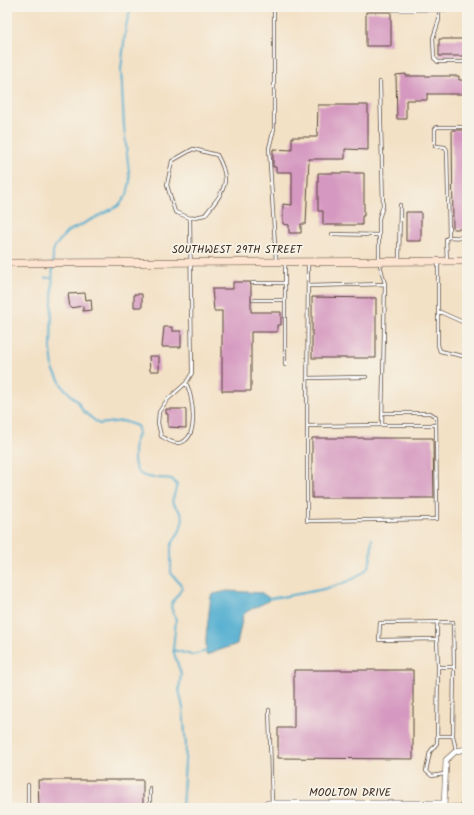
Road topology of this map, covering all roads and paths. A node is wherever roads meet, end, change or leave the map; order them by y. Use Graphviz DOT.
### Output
graph roads {
  1 [pos="274,7"];
  2 [pos="454,8"];
  3 [pos="394,9"];
  4 [pos="439,9"];
  5 [pos="467,9"];
  6 [pos="467,62"];
  7 [pos="380,82"];
  8 [pos="467,127"];
  9 [pos="400,204"];
  10 [pos="190,218"];
  11 [pos="332,234"];
  12 [pos="379,234"];
  13 [pos="449,237"];
  14 [pos="467,238"];
  15 [pos="191,261"];
  16 [pos="276,261"];
  17 [pos="285,261"];
  18 [pos="308,261"];
  19 [pos="379,261"];
  20 [pos="399,261"];
  21 [pos="438,261"];
  22 [pos="447,261"];
  23 [pos="467,261"];
  24 [pos="7,263"];
  25 [pos="252,283"];
  26 [pos="285,283"];
  27 [pos="385,284"];
  28 [pos="308,286"];
  29 [pos="252,300"];
  30 [pos="285,300"];
  31 [pos="438,312"];
  32 [pos="467,324"];
  33 [pos="467,357"];
  34 [pos="285,365"];
  35 [pos="366,377"];
  36 [pos="307,378"];
  37 [pos="186,383"];
  38 [pos="382,413"];
  39 [pos="382,425"];
  40 [pos="307,426"];
  41 [pos="436,426"];
  42 [pos="437,622"];
  43 [pos="437,639"];
  44 [pos="438,667"];
  45 [pos="454,667"];
  46 [pos="269,710"];
  47 [pos="437,736"];
  48 [pos="453,736"];
  49 [pos="467,749"];
  50 [pos="456,751"];
  51 [pos="465,764"];
  52 [pos="444,774"];
  53 [pos="28,785"];
  54 [pos="150,788"];
  55 [pos="272,803"];
  56 [pos="444,806"];
  57 [pos="465,807"];
  58 [pos="28,808"];
  59 [pos="150,808"];
  60 [pos="258,808"];
  1 -- 16 [label="lane"];
  2 -- 4 [label="street"];
  2 -- 5 [label="street"];
  3 -- 4 [label="street"];
  4 -- 6 [label="lane"];
  7 -- 12 [label="lane"];
  8 -- 13 [label="lane"];
  9 -- 20 [label="lane"];
  10 -- 10 [label="lane"];
  10 -- 15 [label="lane"];
  11 -- 12 [label="lane"];
  12 -- 19 [label="lane"];
  13 -- 14 [label="lane"];
  13 -- 22 [label="lane"];
  15 -- 16 [label="street, SOUTHWEST 29TH STREET"];
  15 -- 24 [label="street, SOUTHWEST 29TH STREET"];
  15 -- 37 [label="lane"];
  16 -- 17 [label="street, SOUTHWEST 29TH STREET"];
  17 -- 18 [label="street, SOUTHWEST 29TH STREET"];
  17 -- 26 [label="lane"];
  18 -- 19 [label="street, SOUTHWEST 29TH STREET"];
  18 -- 28 [label="lane"];
  19 -- 20 [label="street, SOUTHWEST 29TH STREET"];
  19 -- 27 [label="lane"];
  20 -- 21 [label="street, SOUTHWEST 29TH STREET"];
  21 -- 22 [label="street, SOUTHWEST 29TH STREET"];
  21 -- 31 [label="lane"];
  22 -- 23 [label="street, SOUTHWEST 29TH STREET"];
  25 -- 26 [label="lane"];
  26 -- 30 [label="lane"];
  27 -- 28 [label="lane"];
  27 -- 38 [label="lane"];
  28 -- 36 [label="lane"];
  29 -- 30 [label="lane"];
  30 -- 34 [label="lane"];
  31 -- 32 [label="lane"];
  31 -- 33 [label="lane"];
  35 -- 36 [label="lane"];
  36 -- 40 [label="lane"];
  37 -- 37 [label="lane"];
  38 -- 39 [label="lane"];
  38 -- 41 [label="lane"];
  39 -- 40 [label="lane"];
  39 -- 41 [label="lane"];
  40 -- 41 [label="lane"];
  42 -- 43 [label="lane"];
  42 -- 43 [label="lane"];
  42 -- 45 [label="lane"];
  43 -- 44 [label="lane"];
  44 -- 45 [label="lane"];
  44 -- 47 [label="lane"];
  45 -- 48 [label="lane"];
  46 -- 55 [label="lane"];
  47 -- 48 [label="lane"];
  47 -- 52 [label="lane"];
  48 -- 50 [label="lane"];
  49 -- 50 [label="street"];
  50 -- 52 [label="street"];
  51 -- 57 [label="lane"];
  52 -- 56 [label="street"];
  53 -- 58 [label="lane"];
  54 -- 59 [label="lane"];
  55 -- 56 [label="street, MOOLTON DRIVE"];
  55 -- 60 [label="street, MOOLTON DRIVE"];
  56 -- 57 [label="lane"];
}
